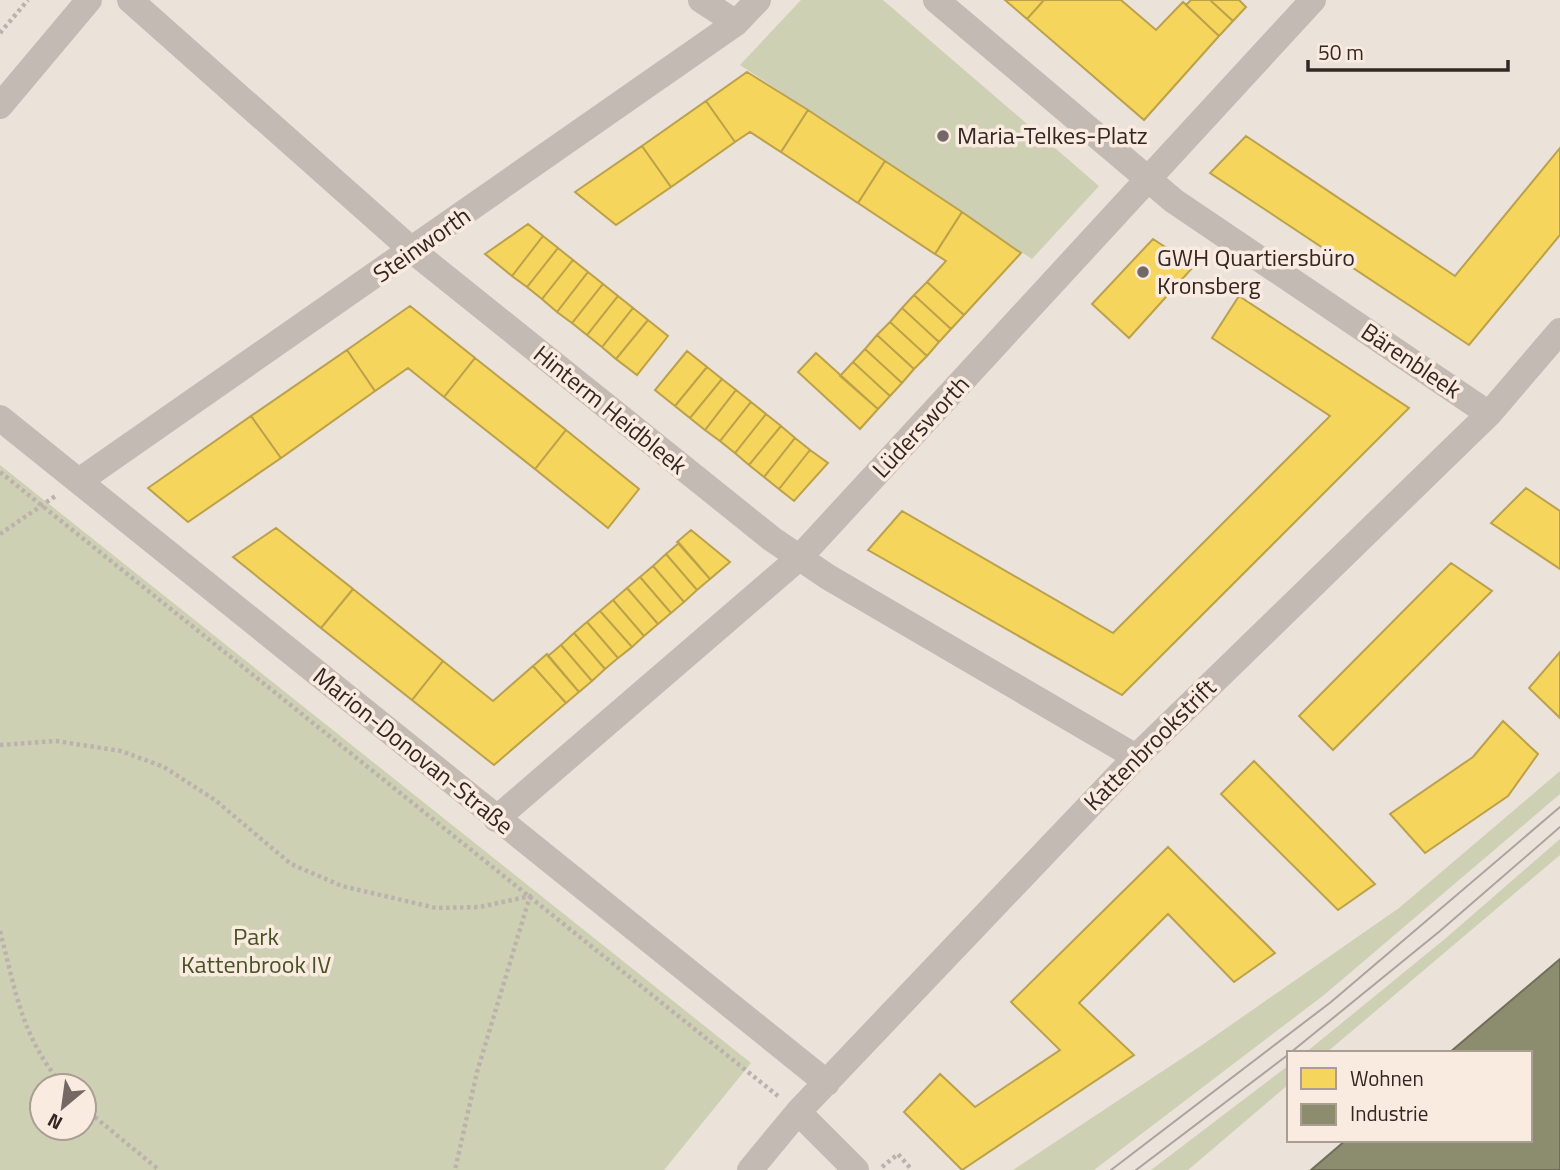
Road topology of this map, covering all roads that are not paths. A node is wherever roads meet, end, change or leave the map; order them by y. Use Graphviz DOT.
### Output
graph roads {
  1 [pos="89,0"];
  2 [pos="130,0"];
  3 [pos="701,0"];
  4 [pos="758,0"];
  5 [pos="936,0"];
  6 [pos="1313,0"];
  7 [pos="736,23"];
  8 [pos="0,106"];
  9 [pos="1148,181"];
  10 [pos="413,251"];
  11 [pos="1560,331"];
  12 [pos="1489,414"];
  13 [pos="0,418"];
  14 [pos="79,481"];
  15 [pos="799,558"];
  16 [pos="1136,757"];
  17 [pos="496,819"];
  18 [pos="827,1083"];
  19 [pos="798,1112"];
  20 [pos="750,1170"];
  21 [pos="856,1170"];
  1 -- 8 [label="street"];
  2 -- 10 [label="street, Hinterm Heidbleek"];
  3 -- 7 [label="street"];
  4 -- 7 [label="street, Steinworth"];
  5 -- 9 [label="street, Bärenbleek"];
  6 -- 9 [label="street, Lüdersworth"];
  7 -- 10 [label="street, Steinworth"];
  9 -- 12 [label="street, Bärenbleek"];
  9 -- 15 [label="street, Lüdersworth"];
  10 -- 14 [label="street, Steinworth"];
  10 -- 15 [label="street, Hinterm Heidbleek"];
  11 -- 12 [label="street, Kattenbrookstrift"];
  12 -- 16 [label="street, Kattenbrookstrift"];
  13 -- 14 [label="street, Marion-Donovan-Straße"];
  14 -- 17 [label="street, Marion-Donovan-Straße"];
  15 -- 16 [label="street, Hinterm Heidbleek"];
  15 -- 17 [label="street, Lüdersworth"];
  16 -- 18 [label="street, Kattenbrookstrift"];
  17 -- 18 [label="street, Marion-Donovan-Straße"];
  18 -- 19 [label="street, Kattenbrookstrift"];
  19 -- 20 [label="street, Kattenbrookstrift"];
  19 -- 21 [label="street"];
}
